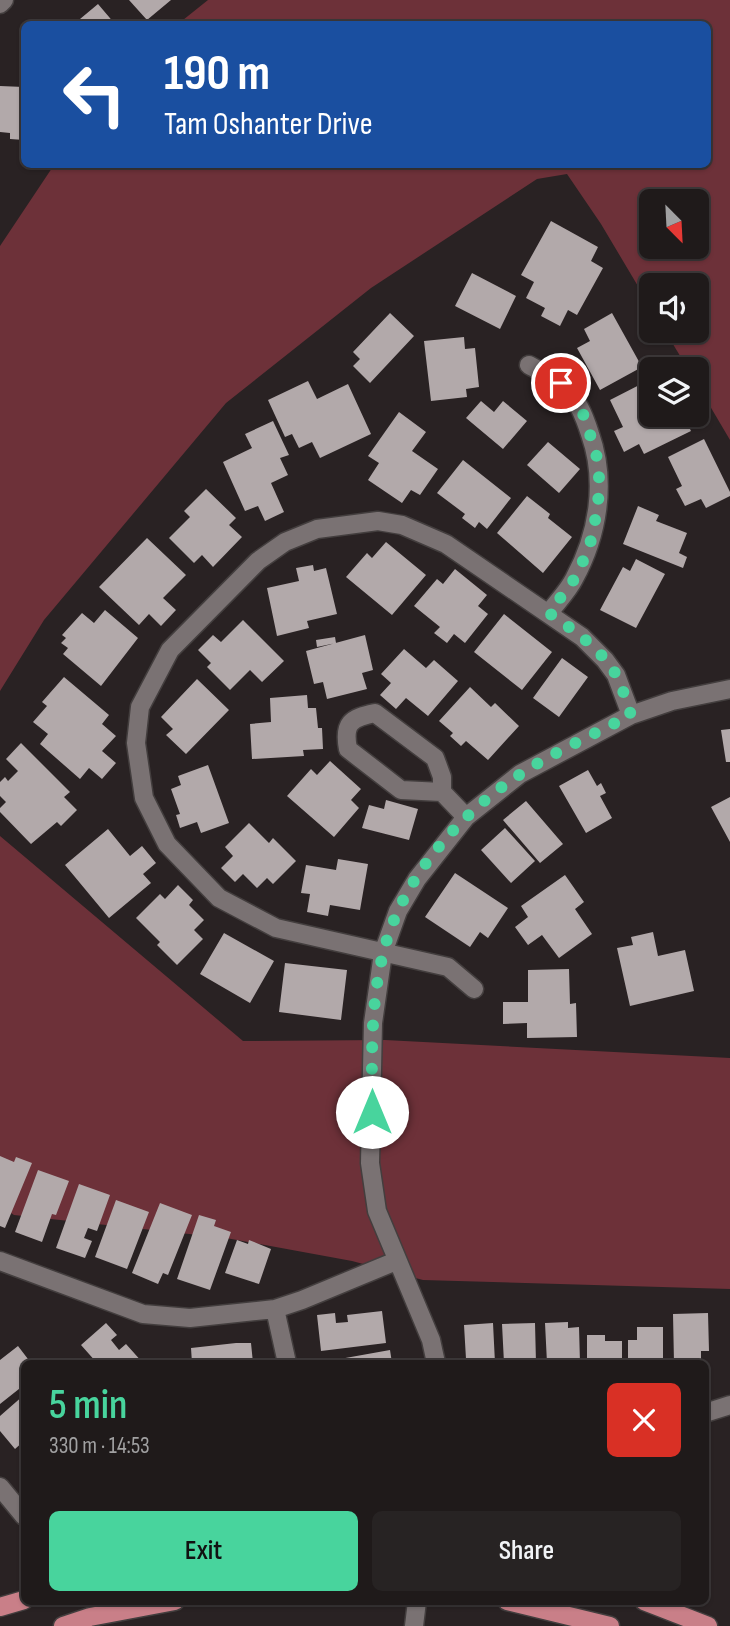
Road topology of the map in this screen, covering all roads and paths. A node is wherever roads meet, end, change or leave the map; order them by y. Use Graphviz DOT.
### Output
graph roads {
  1 [pos="4,0"];
  2 [pos="0,4"];
  3 [pos="529,365"];
  4 [pos="549,613"];
  5 [pos="730,689"];
  6 [pos="631,715"];
  7 [pos="442,792"];
  8 [pos="466,817"];
  9 [pos="383,953"];
  10 [pos="474,989"];
  11 [pos="0,1261"];
  12 [pos="396,1261"];
  13 [pos="275,1309"];
  14 [pos="286,1360"];
  15 [pos="435,1360"];
  16 [pos="730,1405"];
  17 [pos="709,1412"];
  18 [pos="0,1487"];
  19 [pos="21,1512"];
  20 [pos="21,1601"];
  21 [pos="154,1605"];
  22 [pos="417,1605"];
  23 [pos="523,1605"];
  24 [pos="654,1605"];
  25 [pos="0,1607"];
  26 [pos="63,1626"];
  27 [pos="414,1626"];
  28 [pos="610,1626"];
  29 [pos="708,1626"];
  1 -- 2 [label="street"];
  3 -- 4 [label="street"];
  4 -- 6 [label="street"];
  4 -- 9 [label="street"];
  5 -- 6 [label="street"];
  6 -- 8 [label="street"];
  7 -- 7 [label="street"];
  7 -- 8 [label="street"];
  8 -- 9 [label="street"];
  9 -- 10 [label="street"];
  9 -- 12 [label="street"];
  11 -- 13 [label="street"];
  12 -- 13 [label="street"];
  12 -- 15 [label="street"];
  13 -- 14 [label="street"];
  16 -- 17 [label="street"];
  18 -- 19 [label="street"];
  20 -- 25 [label="main road"];
  21 -- 26 [label="main road"];
  22 -- 27 [label="street"];
  23 -- 28 [label="main road"];
  24 -- 29 [label="main road"];
}
